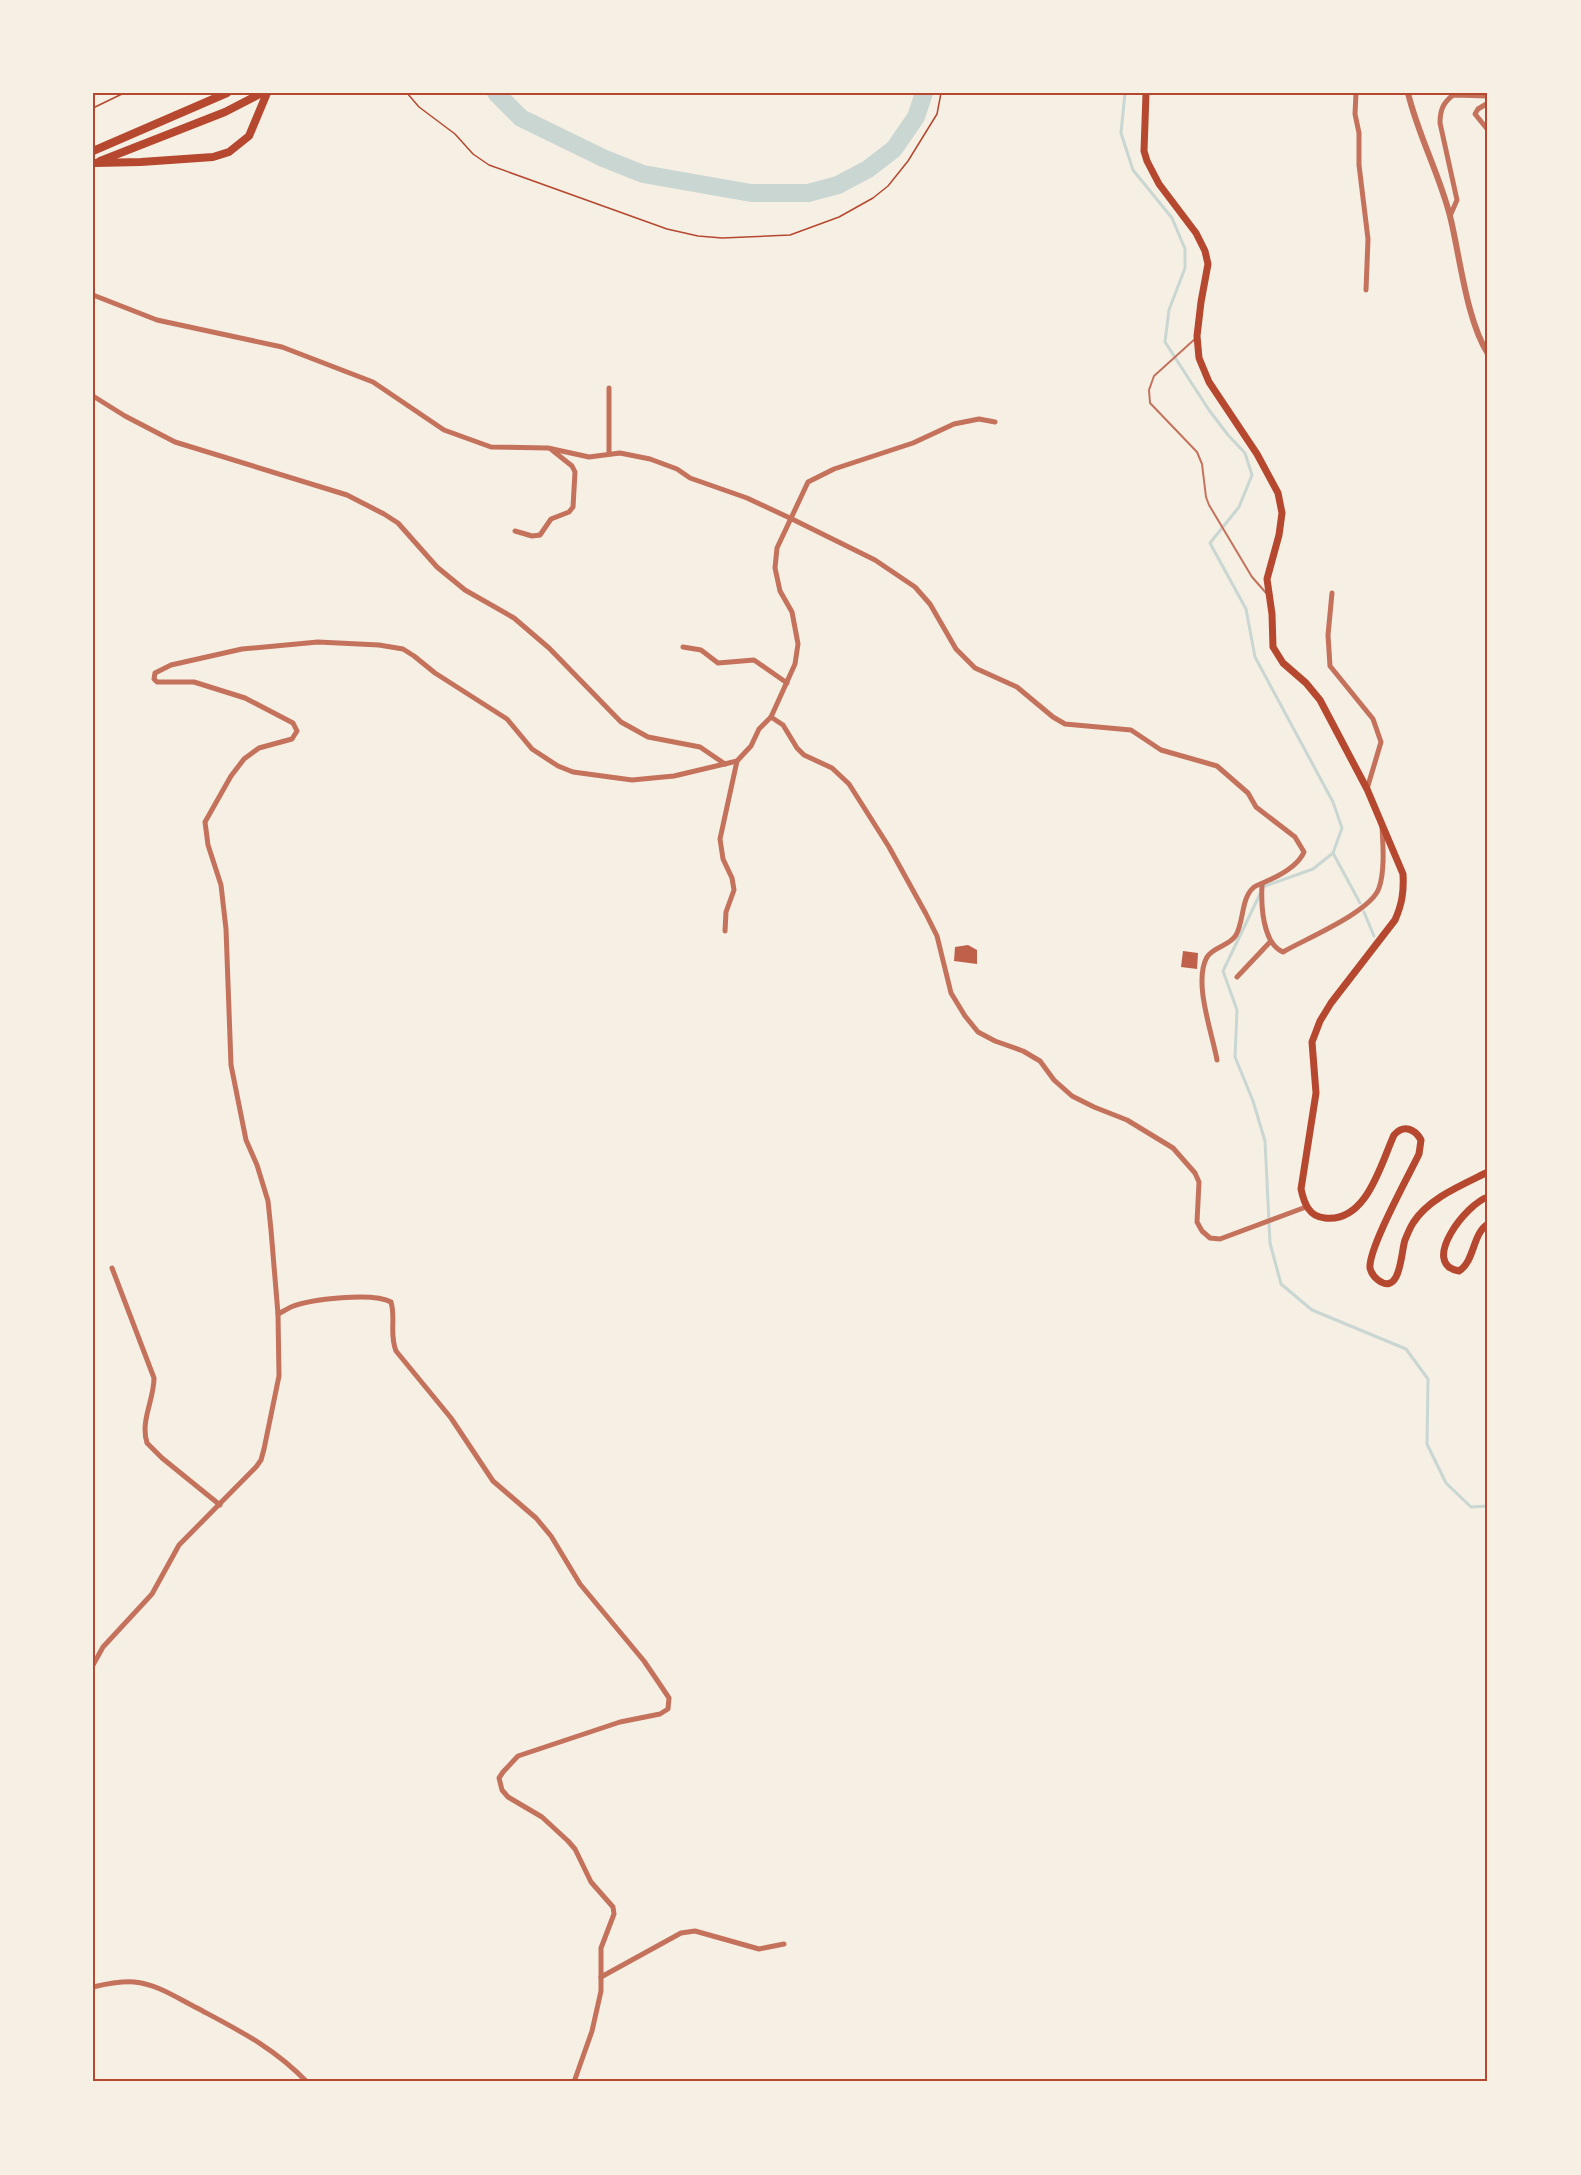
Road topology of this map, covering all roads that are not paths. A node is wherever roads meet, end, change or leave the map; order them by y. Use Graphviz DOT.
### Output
graph roads {
  1 [pos="227,93"];
  2 [pos="262,93"];
  3 [pos="267,93"];
  4 [pos="1146,93"];
  5 [pos="1356,93"];
  6 [pos="1408,93"];
  7 [pos="1488,96"];
  8 [pos="1488,103"];
  9 [pos="1488,130"];
  10 [pos="93,151"];
  11 [pos="94,163"];
  12 [pos="1450,216"];
  13 [pos="1366,290"];
  14 [pos="93,295"];
  15 [pos="1197,336"];
  16 [pos="1488,354"];
  17 [pos="609,388"];
  18 [pos="93,396"];
  19 [pos="995,422"];
  20 [pos="548,448"];
  21 [pos="609,454"];
  22 [pos="792,519"];
  23 [pos="515,531"];
  24 [pos="1332,593"];
  25 [pos="1268,596"];
  26 [pos="683,647"];
  27 [pos="787,683"];
  28 [pos="771,717"];
  29 [pos="737,761"];
  30 [pos="725,764"];
  31 [pos="1367,789"];
  32 [pos="1382,822"];
  33 [pos="1262,884"];
  34 [pos="725,931"];
  35 [pos="1270,942"];
  36 [pos="1237,977"];
  37 [pos="1217,1060"];
  38 [pos="1488,1172"];
  39 [pos="1488,1197"];
  40 [pos="1306,1207"];
  41 [pos="1488,1224"];
  42 [pos="111,1268"];
  43 [pos="279,1314"];
  44 [pos="220,1505"];
  45 [pos="93,1665"];
  46 [pos="784,1944"];
  47 [pos="601,1977"];
  48 [pos="93,1988"];
  49 [pos="307,2082"];
  50 [pos="574,2082"];
  1 -- 10 [label="main road"];
  2 -- 11 [label="main road"];
  3 -- 11 [label="main road"];
  4 -- 15 [label="main road"];
  5 -- 13 [label="street"];
  6 -- 12 [label="street"];
  7 -- 12 [label="street"];
  8 -- 9 [label="street"];
  12 -- 16 [label="street"];
  14 -- 20 [label="street"];
  15 -- 25 [label="main road"];
  15 -- 25 [label="lane"];
  17 -- 21 [label="street"];
  18 -- 30 [label="street"];
  19 -- 22 [label="street"];
  20 -- 21 [label="street"];
  20 -- 23 [label="street"];
  21 -- 22 [label="street"];
  22 -- 27 [label="street"];
  22 -- 33 [label="street"];
  24 -- 31 [label="street"];
  25 -- 31 [label="main road"];
  26 -- 27 [label="street"];
  27 -- 28 [label="street"];
  28 -- 29 [label="street"];
  28 -- 40 [label="street"];
  29 -- 30 [label="street"];
  29 -- 34 [label="street"];
  30 -- 43 [label="street"];
  31 -- 32 [label="main road"];
  32 -- 35 [label="street"];
  32 -- 40 [label="main road"];
  33 -- 35 [label="street"];
  33 -- 37 [label="street"];
  35 -- 36 [label="street"];
  38 -- 40 [label="main road"];
  39 -- 41 [label="main road"];
  42 -- 44 [label="street"];
  43 -- 44 [label="street"];
  43 -- 47 [label="street"];
  44 -- 45 [label="street"];
  46 -- 47 [label="street"];
  47 -- 50 [label="street"];
  48 -- 49 [label="street"];
}
